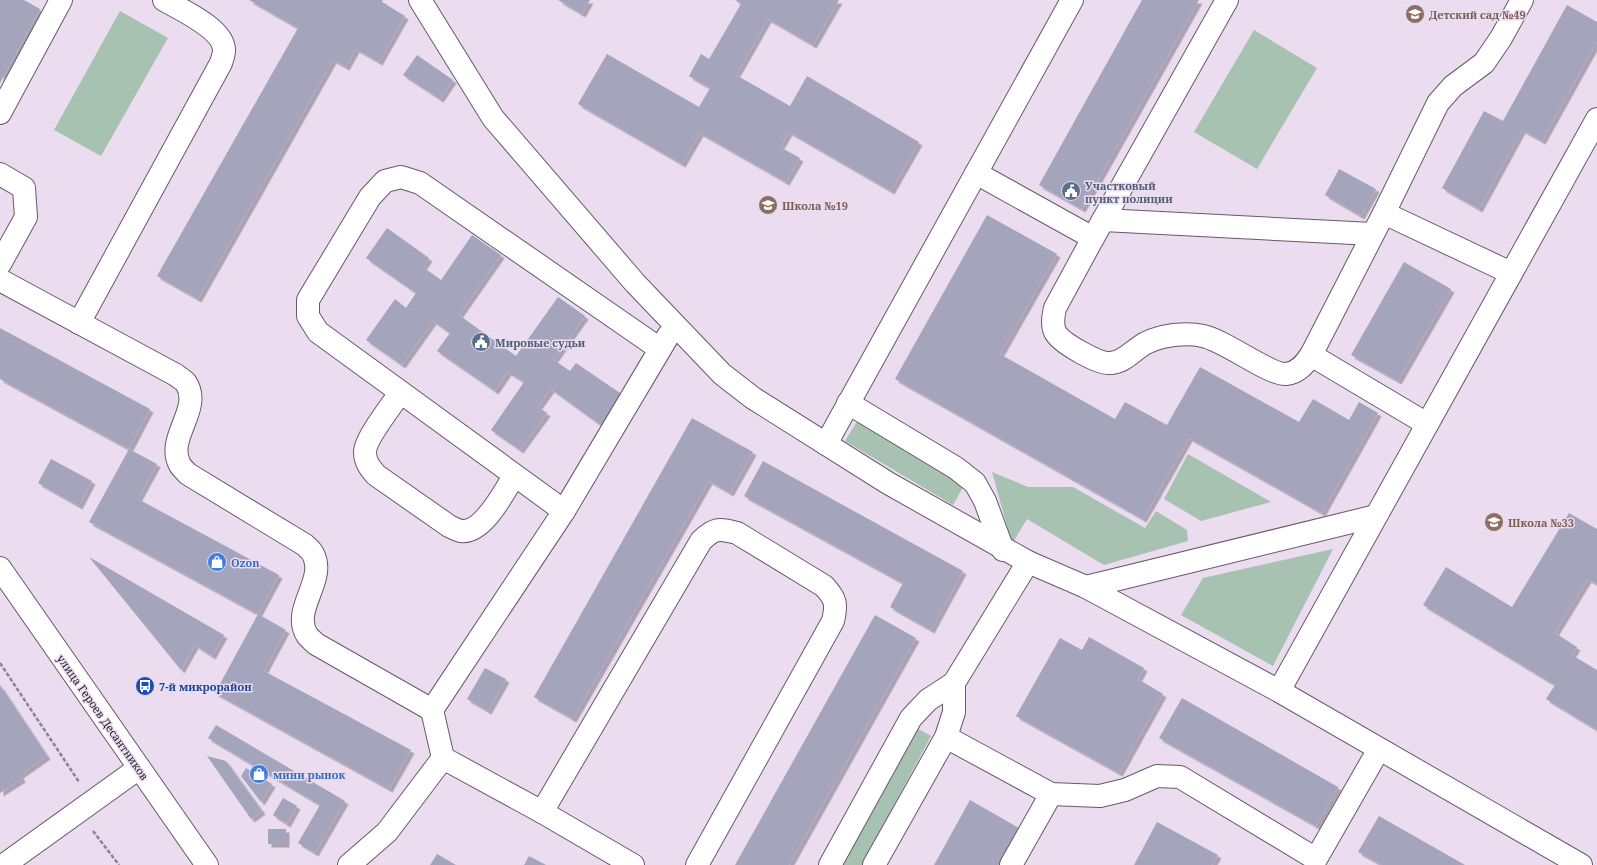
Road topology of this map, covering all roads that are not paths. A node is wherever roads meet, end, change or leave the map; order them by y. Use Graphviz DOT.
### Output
graph roads {
  1 [pos="61,0"];
  2 [pos="164,0"];
  3 [pos="420,0"];
  4 [pos="1072,0"];
  5 [pos="1227,0"];
  6 [pos="1522,0"];
  7 [pos="0,113"];
  8 [pos="1597,119"];
  9 [pos="976,172"];
  10 [pos="0,174"];
  11 [pos="1384,213"];
  12 [pos="1098,229"];
  13 [pos="1372,234"];
  14 [pos="0,264"];
  15 [pos="1511,274"];
  16 [pos="0,280"];
  17 [pos="80,323"];
  18 [pos="675,325"];
  19 [pos="660,349"];
  20 [pos="1311,355"];
  21 [pos="400,393"];
  22 [pos="848,403"];
  23 [pos="1428,424"];
  24 [pos="826,444"];
  25 [pos="514,476"];
  26 [pos="564,511"];
  27 [pos="1376,516"];
  28 [pos="1004,550"];
  29 [pos="1028,562"];
  30 [pos="0,568"];
  31 [pos="1086,587"];
  32 [pos="954,683"];
  33 [pos="1279,691"];
  34 [pos="432,710"];
  35 [pos="946,737"];
  36 [pos="1379,749"];
  37 [pos="443,758"];
  38 [pos="139,768"];
  39 [pos="1051,794"];
  40 [pos="542,812"];
  41 [pos="1321,862"];
  42 [pos="4,865"];
  43 [pos="207,865"];
  44 [pos="349,865"];
  45 [pos="633,865"];
  46 [pos="697,865"];
  47 [pos="830,865"];
  48 [pos="874,865"];
  49 [pos="1011,865"];
  50 [pos="1581,865"];
  1 -- 7 [label="street"];
  2 -- 17 [label="street"];
  3 -- 18 [label="street"];
  4 -- 9 [label="street"];
  5 -- 12 [label="street"];
  6 -- 11 [label="street"];
  8 -- 15 [label="street"];
  9 -- 12 [label="street"];
  9 -- 22 [label="street"];
  10 -- 14 [label="street"];
  11 -- 13 [label="street"];
  11 -- 15 [label="street"];
  12 -- 13 [label="street"];
  12 -- 20 [label="street"];
  13 -- 20 [label="street"];
  15 -- 23 [label="street"];
  16 -- 17 [label="street"];
  17 -- 34 [label="street"];
  18 -- 19 [label="street"];
  18 -- 24 [label="street"];
  19 -- 21 [label="street"];
  19 -- 26 [label="street"];
  20 -- 23 [label="street"];
  21 -- 25 [label="street"];
  21 -- 25 [label="street"];
  22 -- 24 [label="street"];
  22 -- 28 [label="street"];
  23 -- 27 [label="street"];
  24 -- 28 [label="street"];
  25 -- 26 [label="street"];
  26 -- 34 [label="street"];
  27 -- 31 [label="street"];
  27 -- 33 [label="street"];
  28 -- 29 [label="street"];
  29 -- 31 [label="street"];
  29 -- 32 [label="street"];
  30 -- 38 [label="street, улица Героев Десантников"];
  31 -- 33 [label="street"];
  32 -- 35 [label="street"];
  32 -- 47 [label="street"];
  33 -- 36 [label="street"];
  34 -- 37 [label="street"];
  35 -- 39 [label="street"];
  35 -- 48 [label="street"];
  36 -- 41 [label="street"];
  36 -- 50 [label="street"];
  37 -- 40 [label="street"];
  37 -- 44 [label="street"];
  38 -- 42 [label="street"];
  38 -- 43 [label="street, улица Героев Десантников"];
  39 -- 41 [label="street"];
  39 -- 49 [label="street"];
  40 -- 45 [label="street"];
  40 -- 46 [label="street"];
}
